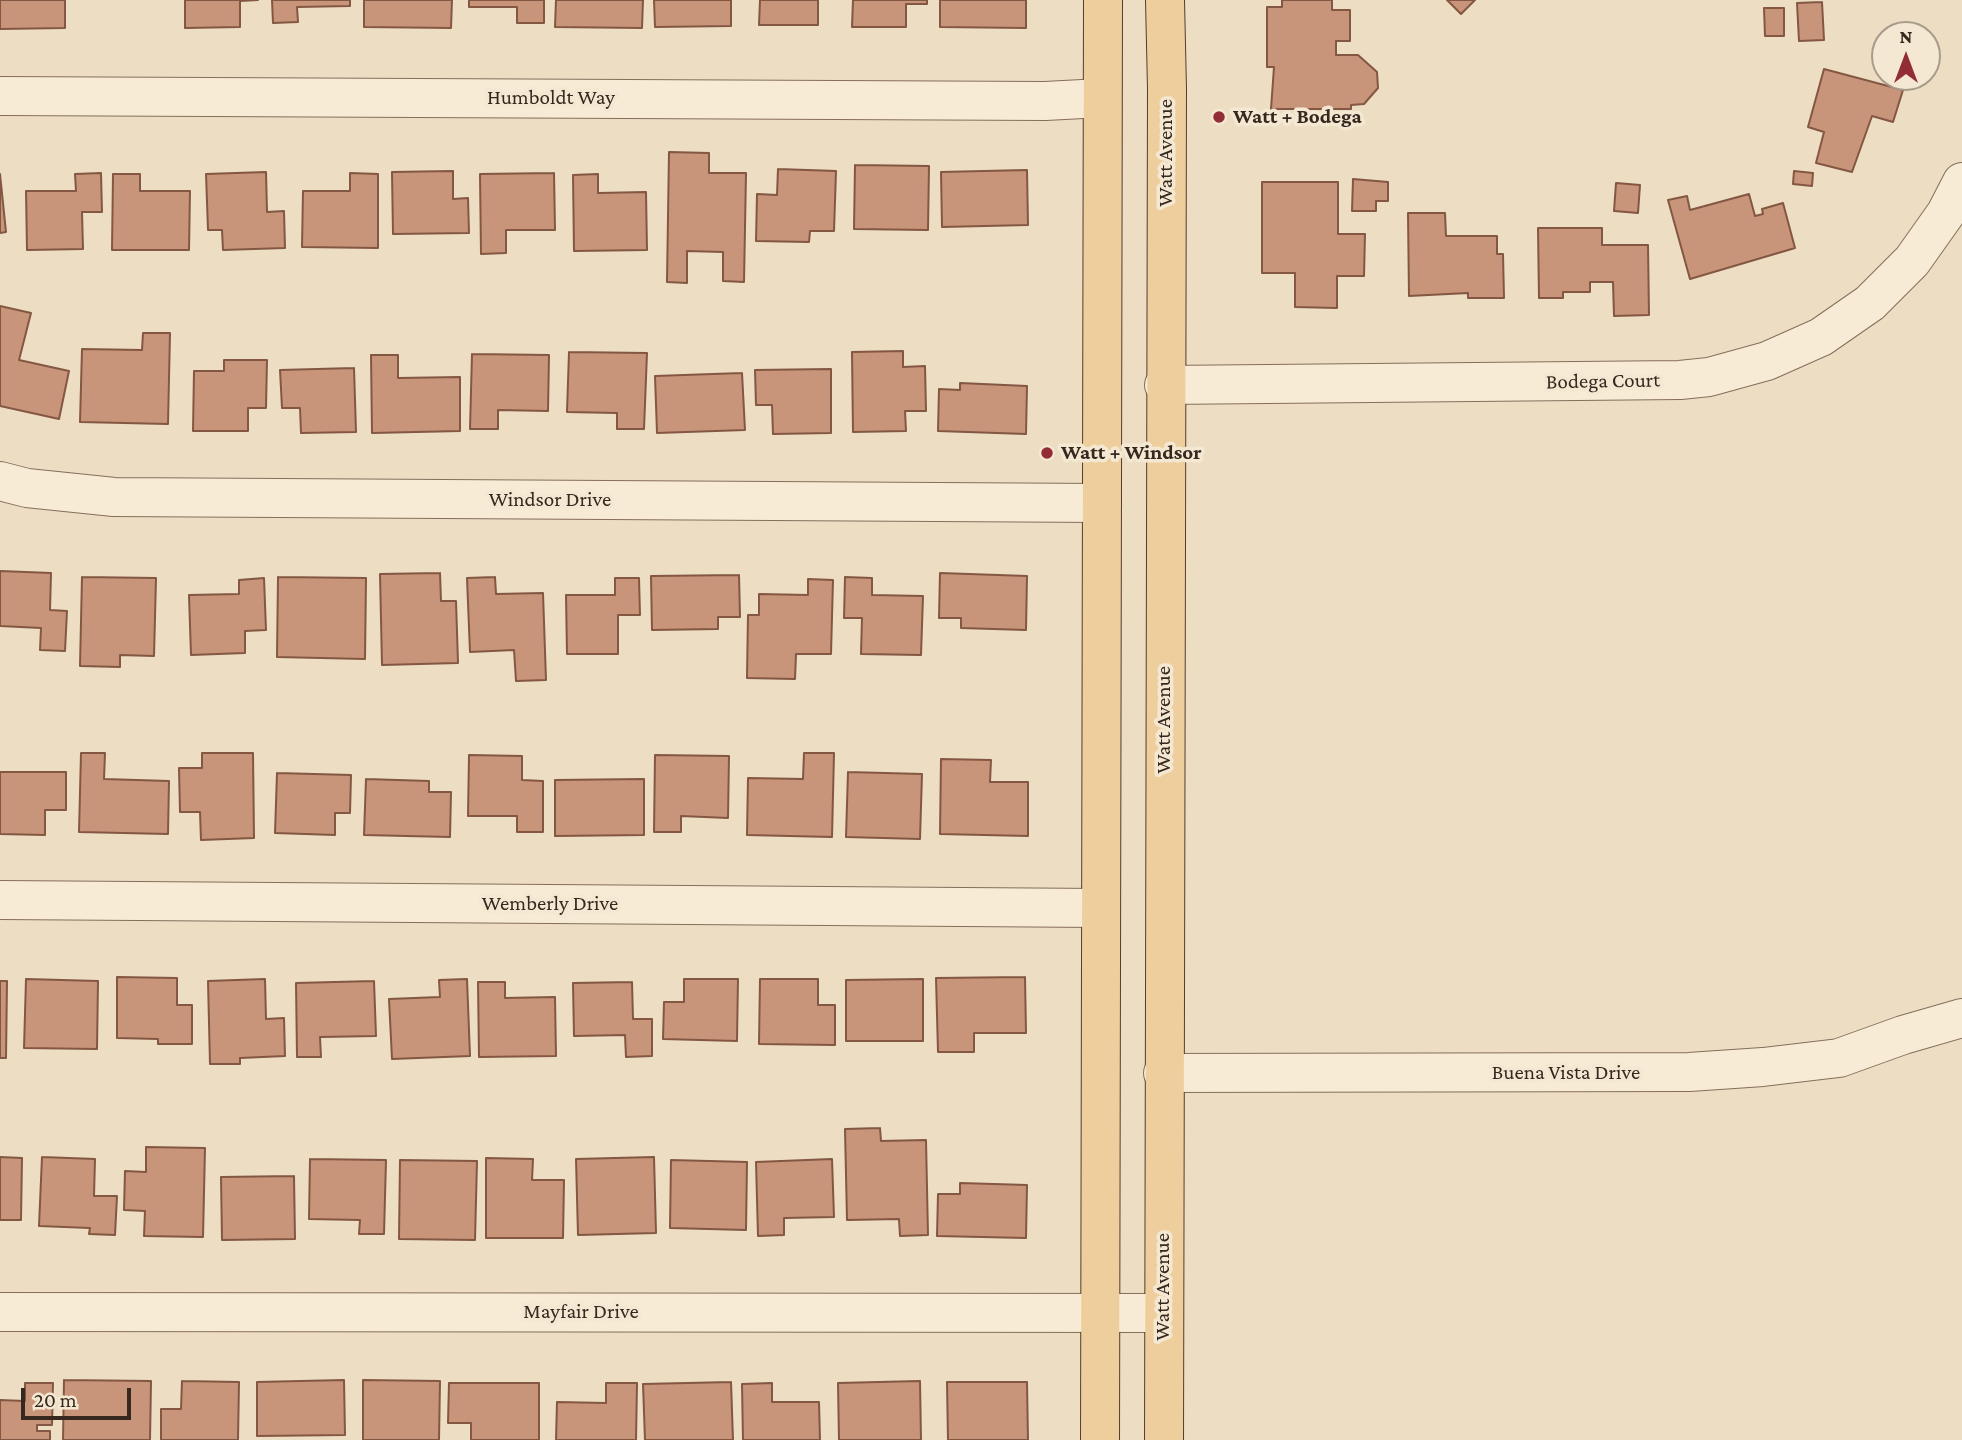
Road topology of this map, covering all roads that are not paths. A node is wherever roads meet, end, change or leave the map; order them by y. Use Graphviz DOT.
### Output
graph roads {
  1 [pos="1104,0"];
  2 [pos="1165,0"];
  3 [pos="0,96"];
  4 [pos="1102,98"];
  5 [pos="1962,181"];
  6 [pos="1164,384"];
  7 [pos="0,481"];
  8 [pos="1102,503"];
  9 [pos="0,900"];
  10 [pos="1101,908"];
  11 [pos="1962,1018"];
  12 [pos="1163,1073"];
  13 [pos="0,1312"];
  14 [pos="1100,1312"];
  15 [pos="1163,1313"];
  16 [pos="1100,1440"];
  17 [pos="1164,1440"];
  1 -- 4 [label="main road"];
  2 -- 6 [label="main road, Watt Avenue"];
  3 -- 4 [label="street, Humboldt Way"];
  4 -- 8 [label="main road"];
  5 -- 6 [label="street, Bodega Court"];
  6 -- 12 [label="main road, Watt Avenue"];
  7 -- 8 [label="street, Windsor Drive"];
  8 -- 10 [label="main road"];
  9 -- 10 [label="street, Wemberly Drive"];
  10 -- 14 [label="main road"];
  11 -- 12 [label="street, Buena Vista Drive"];
  12 -- 15 [label="main road, Watt Avenue"];
  13 -- 14 [label="street, Mayfair Drive"];
  14 -- 15 [label="street, Mayfair Drive"];
  14 -- 16 [label="main road"];
  15 -- 17 [label="main road, Watt Avenue"];
}
